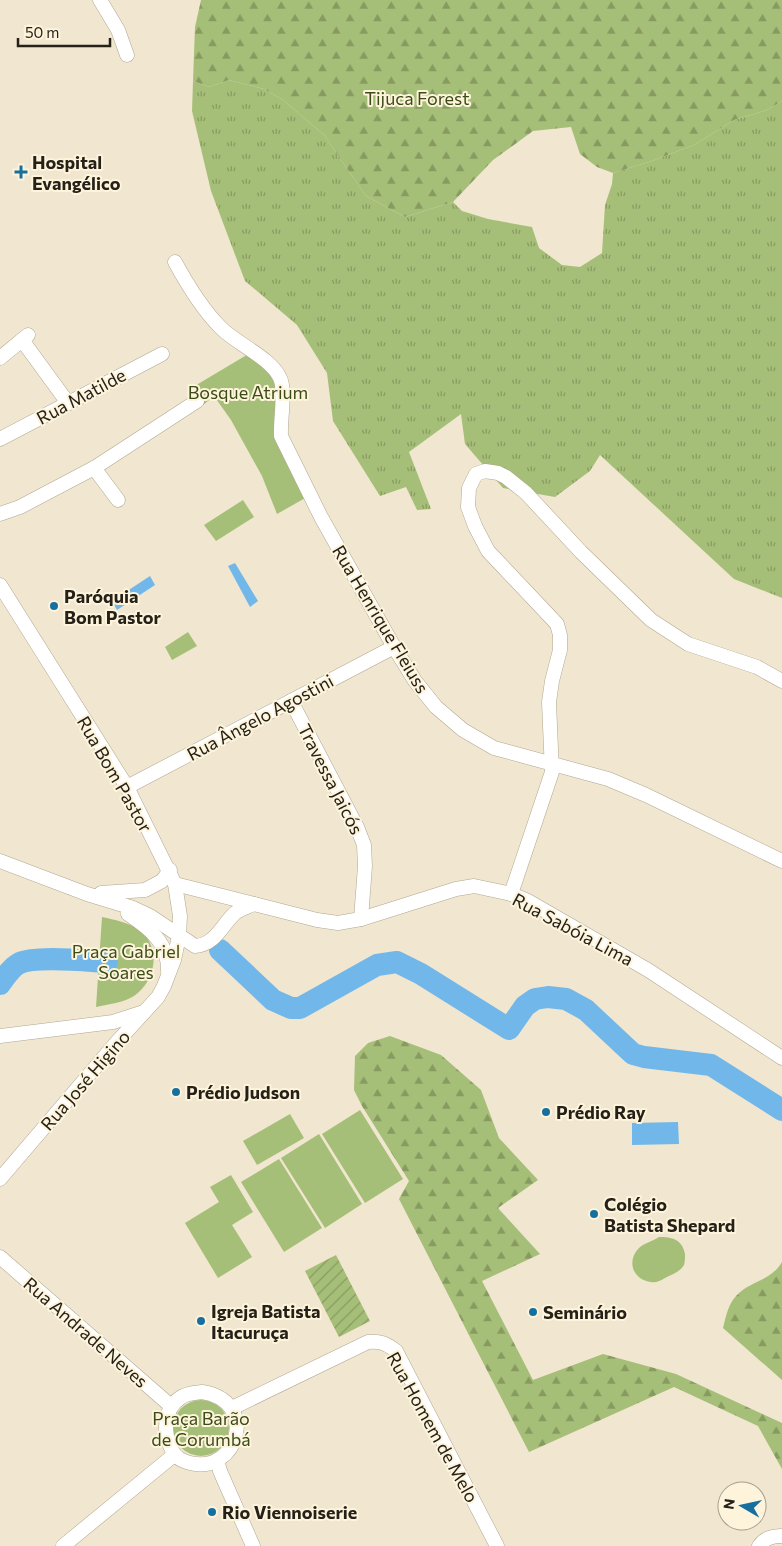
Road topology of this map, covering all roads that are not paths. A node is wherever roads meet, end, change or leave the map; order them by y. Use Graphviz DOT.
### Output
graph roads {
  1 [pos="100,0"];
  2 [pos="127,55"];
  3 [pos="175,262"];
  4 [pos="162,354"];
  5 [pos="0,358"];
  6 [pos="197,401"];
  7 [pos="68,403"];
  8 [pos="0,439"];
  9 [pos="94,468"];
  10 [pos="118,500"];
  11 [pos="0,514"];
  12 [pos="0,584"];
  13 [pos="394,647"];
  14 [pos="782,681"];
  15 [pos="291,701"];
  16 [pos="551,762"];
  17 [pos="127,787"];
  18 [pos="0,861"];
  19 [pos="782,861"];
  20 [pos="170,870"];
  21 [pos="175,884"];
  22 [pos="87,894"];
  23 [pos="511,894"];
  24 [pos="254,904"];
  25 [pos="361,919"];
  26 [pos="179,936"];
  27 [pos="167,978"];
  28 [pos="145,1012"];
  29 [pos="0,1036"];
  30 [pos="782,1058"];
  31 [pos="0,1179"];
  32 [pos="0,1257"];
  33 [pos="171,1406"];
  34 [pos="232,1408"];
  35 [pos="174,1455"];
  36 [pos="217,1460"];
  37 [pos="782,1536"];
  38 [pos="63,1546"];
  39 [pos="253,1546"];
  40 [pos="497,1546"];
  41 [pos="759,1546"];
  1 -- 2 [label="street"];
  3 -- 13 [label="street, Rua Henrique Fleiuss"];
  4 -- 7 [label="street, Rua Matilde"];
  5 -- 7 [label="street"];
  6 -- 9 [label="street"];
  7 -- 8 [label="street, Rua Matilde"];
  9 -- 10 [label="street"];
  9 -- 11 [label="street"];
  12 -- 17 [label="street, Rua Bom Pastor"];
  13 -- 15 [label="street, Rua Ângelo Agostini"];
  13 -- 16 [label="street, Rua Henrique Fleiuss"];
  14 -- 16 [label="street"];
  15 -- 17 [label="street, Rua Ângelo Agostini"];
  15 -- 25 [label="street, Travessa Jaicós"];
  16 -- 19 [label="street, Rua Henrique Fleiuss"];
  16 -- 23 [label="street"];
  17 -- 20 [label="street, Rua Bom Pastor"];
  18 -- 22 [label="street"];
  20 -- 21 [label="street, Rua Bom Pastor"];
  20 -- 22 [label="street"];
  21 -- 24 [label="street, Rua Sabóia Lima"];
  21 -- 26 [label="street, Rua Bom Pastor"];
  22 -- 26 [label="street"];
  22 -- 27 [label="street"];
  23 -- 25 [label="street, Rua Sabóia Lima"];
  23 -- 30 [label="street, Rua Sabóia Lima"];
  24 -- 25 [label="street, Rua Sabóia Lima"];
  24 -- 26 [label="street"];
  26 -- 27 [label="street, Rua Bom Pastor"];
  27 -- 28 [label="street, Rua José Higino"];
  28 -- 29 [label="street"];
  28 -- 31 [label="street, Rua José Higino"];
  32 -- 33 [label="street, Rua Andrade Neves"];
  33 -- 34 [label="street"];
  33 -- 35 [label="street"];
  34 -- 36 [label="street"];
  34 -- 40 [label="street, Rua Homem de Melo"];
  35 -- 36 [label="street"];
  35 -- 38 [label="street"];
  36 -- 39 [label="street"];
  37 -- 41 [label="street"];
}
